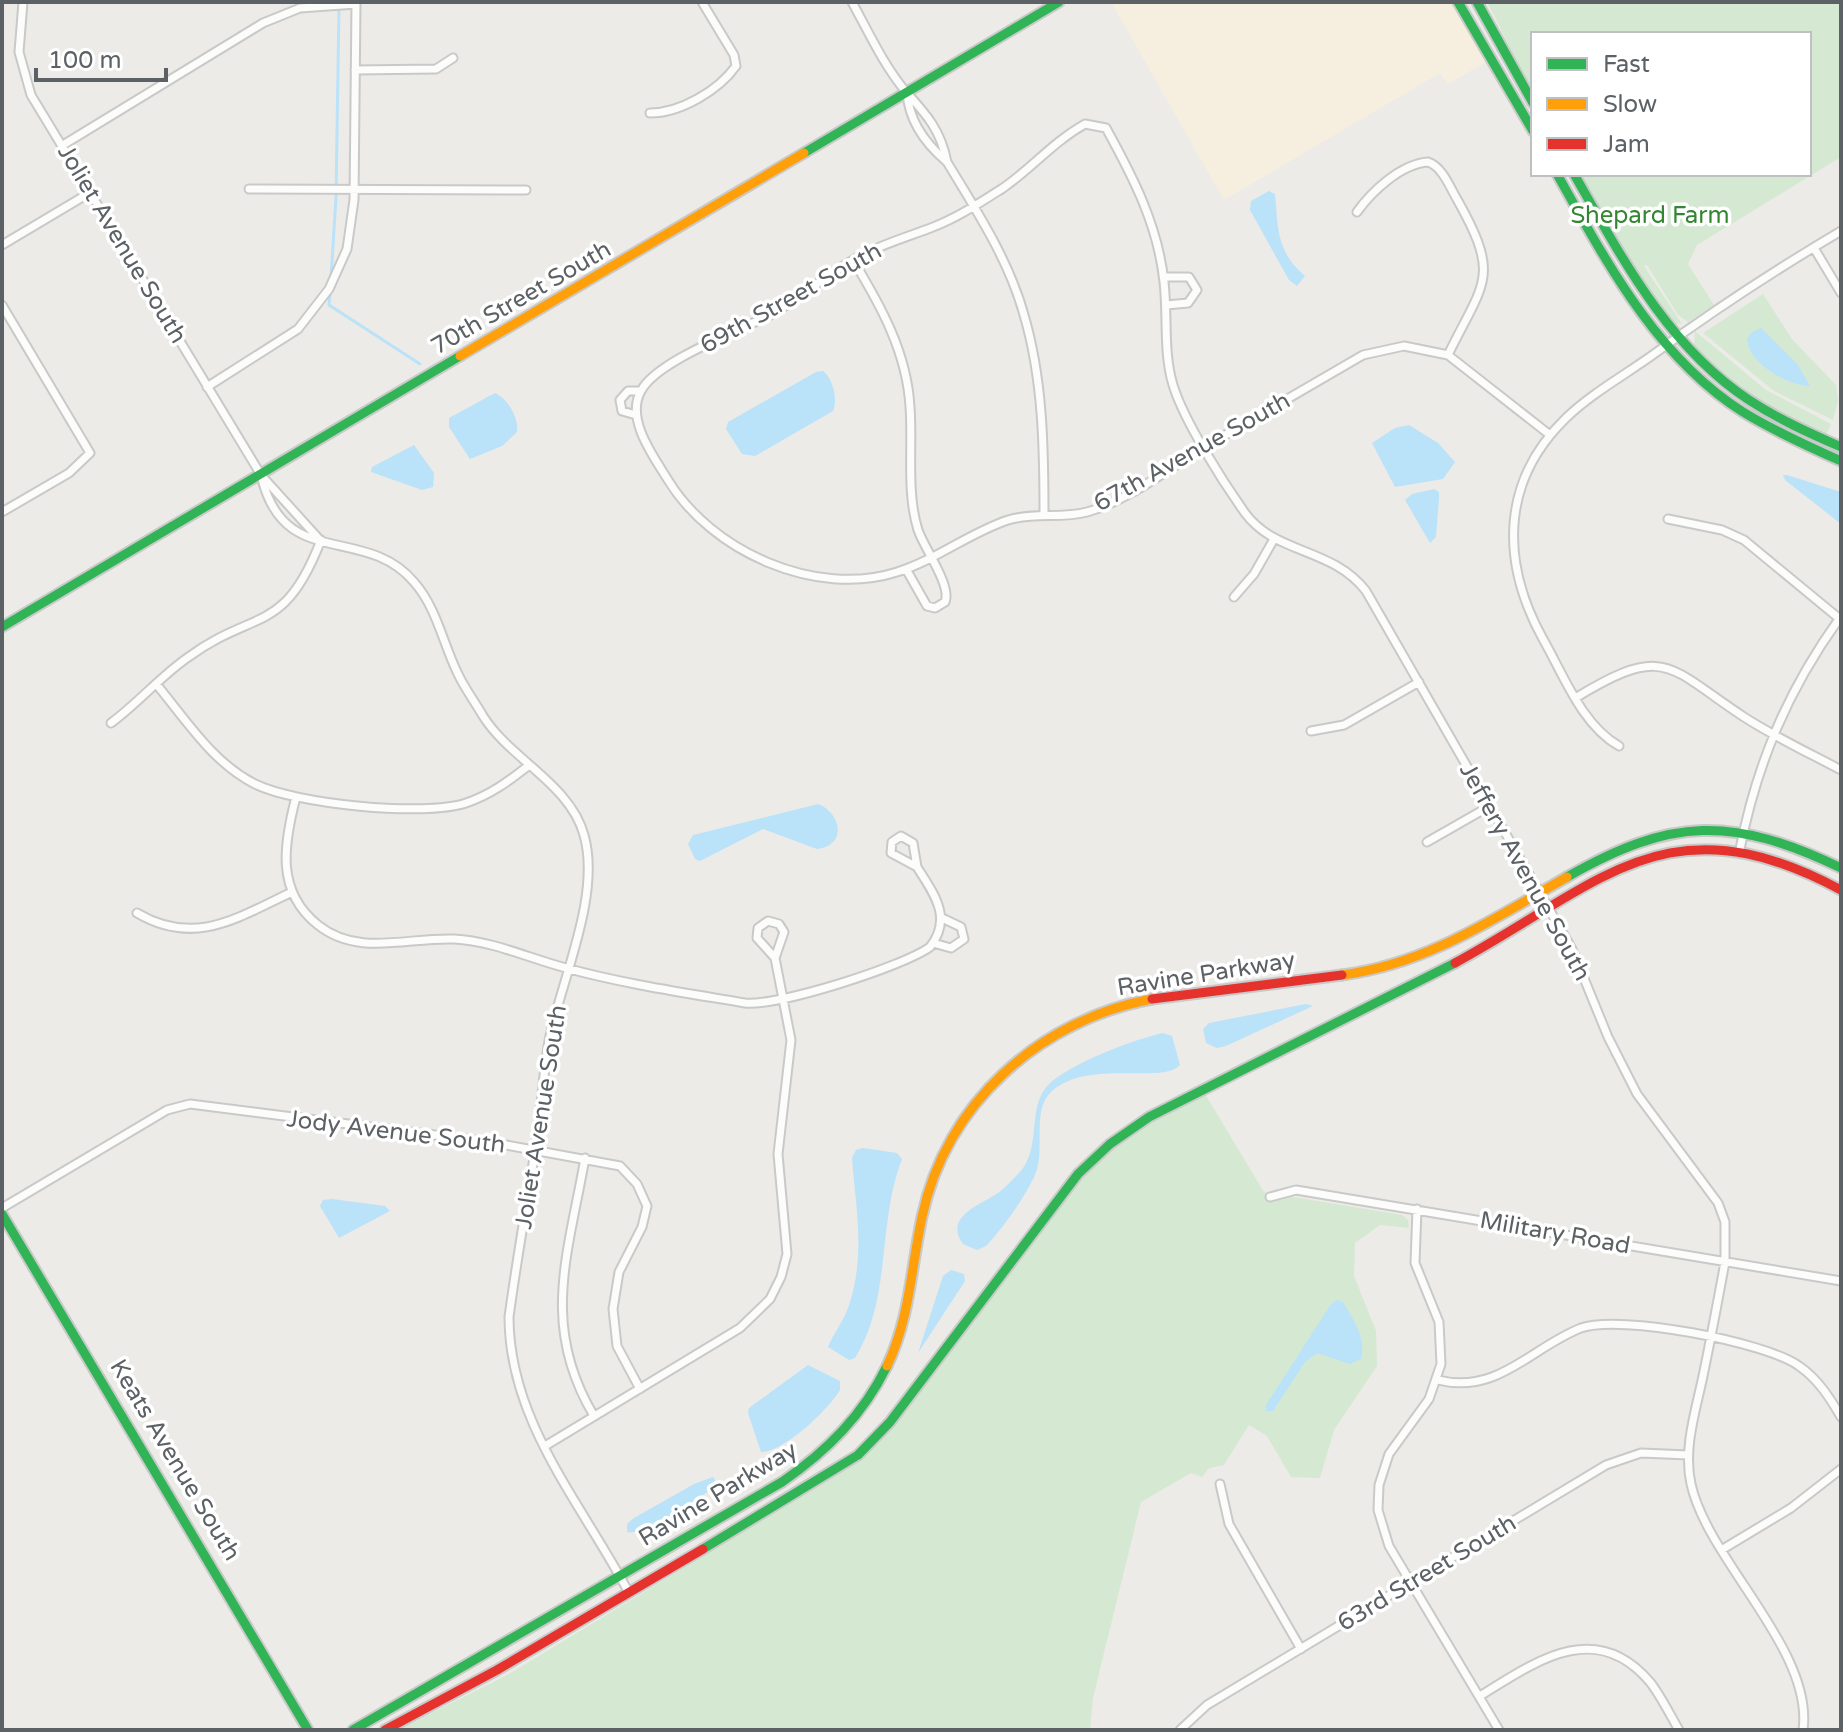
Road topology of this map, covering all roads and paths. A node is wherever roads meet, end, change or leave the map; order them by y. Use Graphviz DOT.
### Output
graph roads {
  1 [pos="23,2"];
  2 [pos="702,2"];
  3 [pos="852,2"];
  4 [pos="1059,2"];
  5 [pos="1458,2"];
  6 [pos="1477,2"];
  7 [pos="356,3"];
  8 [pos="453,58"];
  9 [pos="355,70"];
  10 [pos="907,93"];
  11 [pos="1531,99"];
  12 [pos="650,113"];
  13 [pos="1096,124"];
  14 [pos="1531,128"];
  15 [pos="63,145"];
  16 [pos="947,162"];
  17 [pos="1558,176"];
  18 [pos="1575,176"];
  19 [pos="354,188"];
  20 [pos="249,189"];
  21 [pos="526,190"];
  22 [pos="91,192"];
  23 [pos="973,206"];
  24 [pos="1357,212"];
  25 [pos="1841,231"];
  26 [pos="2,245"];
  27 [pos="1814,248"];
  28 [pos="853,260"];
  29 [pos="1164,277"];
  30 [pos="1841,293"];
  31 [pos="2,305"];
  32 [pos="1166,305"];
  33 [pos="1676,337"];
  34 [pos="1665,345"];
  35 [pos="1448,355"];
  36 [pos="207,387"];
  37 [pos="640,391"];
  38 [pos="636,415"];
  39 [pos="1550,435"];
  40 [pos="1205,447"];
  41 [pos="1841,447"];
  42 [pos="1841,461"];
  43 [pos="261,475"];
  44 [pos="2,512"];
  45 [pos="1044,515"];
  46 [pos="1668,519"];
  47 [pos="1274,539"];
  48 [pos="321,540"];
  49 [pos="931,558"];
  50 [pos="906,569"];
  51 [pos="1234,597"];
  52 [pos="1840,619"];
  53 [pos="2,627"];
  54 [pos="1419,682"];
  55 [pos="157,685"];
  56 [pos="1577,697"];
  57 [pos="111,723"];
  58 [pos="1311,731"];
  59 [pos="1773,734"];
  60 [pos="1619,746"];
  61 [pos="528,766"];
  62 [pos="1841,770"];
  63 [pos="296,797"];
  64 [pos="1490,806"];
  65 [pos="1744,830"];
  66 [pos="1427,842"];
  67 [pos="1740,849"];
  68 [pos="917,867"];
  69 [pos="1841,868"];
  70 [pos="1841,890"];
  71 [pos="292,892"];
  72 [pos="1540,892"];
  73 [pos="1549,908"];
  74 [pos="137,913"];
  75 [pos="942,918"];
  76 [pos="933,943"];
  77 [pos="775,958"];
  78 [pos="568,969"];
  79 [pos="785,1000"];
  80 [pos="535,1150"];
  81 [pos="585,1158"];
  82 [pos="1270,1197"];
  83 [pos="2,1208"];
  84 [pos="1417,1209"];
  85 [pos="2,1214"];
  86 [pos="1725,1262"];
  87 [pos="1841,1281"];
  88 [pos="1711,1339"];
  89 [pos="1438,1380"];
  90 [pos="640,1389"];
  91 [pos="594,1416"];
  92 [pos="1841,1417"];
  93 [pos="545,1446"];
  94 [pos="1688,1455"];
  95 [pos="1841,1469"];
  96 [pos="1220,1484"];
  97 [pos="1723,1549"];
  98 [pos="621,1577"];
  99 [pos="1411,1583"];
  100 [pos="629,1593"];
  101 [pos="1301,1649"];
  102 [pos="1480,1696"];
  103 [pos="308,1730"];
  104 [pos="353,1730"];
  105 [pos="385,1730"];
  106 [pos="1180,1730"];
  107 [pos="1499,1730"];
  108 [pos="1679,1730"];
  109 [pos="1803,1730"];
  1 -- 15 [label="street, Joliet Avenue South"];
  2 -- 12 [label="street"];
  3 -- 10 [label="street"];
  4 -- 10 [label="street, 70th Street South"];
  5 -- 14 [label="street"];
  6 -- 11 [label="street"];
  7 -- 9 [label="street"];
  7 -- 15 [label="street"];
  8 -- 9 [label="street"];
  9 -- 19 [label="street"];
  10 -- 16 [label="street"];
  10 -- 16 [label="street"];
  10 -- 43 [label="street, 70th Street South"];
  13 -- 23 [label="street, 69th Street South"];
  13 -- 29 [label="street, Jeffery Avenue South"];
  15 -- 22 [label="street, Joliet Avenue South"];
  16 -- 23 [label="street"];
  17 -- 34 [label="street"];
  18 -- 33 [label="street"];
  19 -- 20 [label="street"];
  19 -- 21 [label="street"];
  19 -- 36 [label="street"];
  22 -- 26 [label="street"];
  22 -- 36 [label="street, Joliet Avenue South"];
  23 -- 28 [label="street, 69th Street South"];
  23 -- 45 [label="street"];
  24 -- 35 [label="street"];
  25 -- 27 [label="street"];
  27 -- 30 [label="street"];
  27 -- 33 [label="street"];
  28 -- 37 [label="street, 69th Street South"];
  28 -- 49 [label="street"];
  29 -- 32 [label="street, Jeffery Avenue South"];
  29 -- 32 [label="street"];
  31 -- 44 [label="street"];
  32 -- 40 [label="street, Jeffery Avenue South"];
  33 -- 34 [label="street"];
  33 -- 41 [label="street"];
  34 -- 39 [label="street"];
  34 -- 42 [label="street"];
  35 -- 39 [label="street, 67th Avenue South"];
  35 -- 40 [label="street, 67th Avenue South"];
  36 -- 43 [label="street, Joliet Avenue South"];
  37 -- 38 [label="street"];
  37 -- 38 [label="street, 67th Avenue South"];
  38 -- 50 [label="street, 67th Avenue South"];
  39 -- 56 [label="street"];
  40 -- 45 [label="street, 67th Avenue South"];
  40 -- 47 [label="street, Jeffery Avenue South"];
  43 -- 48 [label="street, Joliet Avenue South"];
  43 -- 48 [label="street, Joliet Avenue South"];
  43 -- 53 [label="street, 70th Street South"];
  45 -- 49 [label="street, 67th Avenue South"];
  46 -- 52 [label="street"];
  47 -- 51 [label="street"];
  47 -- 54 [label="street, Jeffery Avenue South"];
  48 -- 55 [label="street"];
  48 -- 61 [label="street, Joliet Avenue South"];
  49 -- 50 [label="street, 67th Avenue South"];
  49 -- 50 [label="street"];
  52 -- 59 [label="street"];
  54 -- 58 [label="street"];
  54 -- 64 [label="street, Jeffery Avenue South"];
  55 -- 57 [label="street"];
  55 -- 63 [label="street"];
  56 -- 59 [label="street"];
  56 -- 60 [label="street"];
  59 -- 62 [label="street"];
  59 -- 65 [label="street"];
  61 -- 63 [label="street"];
  61 -- 78 [label="street, Joliet Avenue South"];
  63 -- 71 [label="street"];
  64 -- 66 [label="street"];
  64 -- 72 [label="street, Jeffery Avenue South"];
  65 -- 67 [label="street"];
  65 -- 69 [label="street, Ravine Parkway"];
  65 -- 72 [label="street, Ravine Parkway"];
  67 -- 70 [label="street, Ravine Parkway"];
  67 -- 73 [label="street, Ravine Parkway"];
  68 -- 68 [label="street"];
  68 -- 75 [label="street"];
  71 -- 74 [label="street"];
  71 -- 78 [label="street"];
  72 -- 73 [label="street, Jeffery Avenue South"];
  72 -- 98 [label="street, Ravine Parkway"];
  73 -- 86 [label="street, Jeffery Avenue South"];
  73 -- 100 [label="street, Ravine Parkway"];
  75 -- 76 [label="street"];
  75 -- 76 [label="street"];
  76 -- 79 [label="street"];
  77 -- 77 [label="street"];
  77 -- 79 [label="street"];
  78 -- 79 [label="street"];
  78 -- 80 [label="street, Joliet Avenue South"];
  79 -- 90 [label="street"];
  80 -- 81 [label="street, Jody Avenue South"];
  80 -- 83 [label="street, Jody Avenue South"];
  80 -- 93 [label="street, Joliet Avenue South"];
  81 -- 90 [label="street, Jody Avenue South"];
  81 -- 91 [label="street"];
  82 -- 84 [label="street, Military Road"];
  84 -- 86 [label="street, Military Road"];
  84 -- 89 [label="street"];
  85 -- 103 [label="street, Keats Avenue South"];
  86 -- 87 [label="street, Military Road"];
  86 -- 88 [label="street, Jeffery Avenue South"];
  88 -- 89 [label="street"];
  88 -- 92 [label="street"];
  88 -- 94 [label="street, Jeffery Avenue South"];
  89 -- 99 [label="street"];
  90 -- 91 [label="street"];
  91 -- 93 [label="street"];
  93 -- 98 [label="street, Joliet Avenue South"];
  94 -- 97 [label="street, Jeffery Avenue South"];
  94 -- 99 [label="street, 63rd Street South"];
  95 -- 97 [label="street"];
  96 -- 101 [label="street"];
  97 -- 109 [label="street, Jeffery Avenue South"];
  98 -- 100 [label="street, Joliet Avenue South"];
  98 -- 104 [label="street, Ravine Parkway"];
  99 -- 101 [label="street, 63rd Street South"];
  99 -- 102 [label="street"];
  100 -- 105 [label="street, Ravine Parkway"];
  101 -- 106 [label="street, 63rd Street South"];
  102 -- 107 [label="street"];
  102 -- 108 [label="street"];
}
